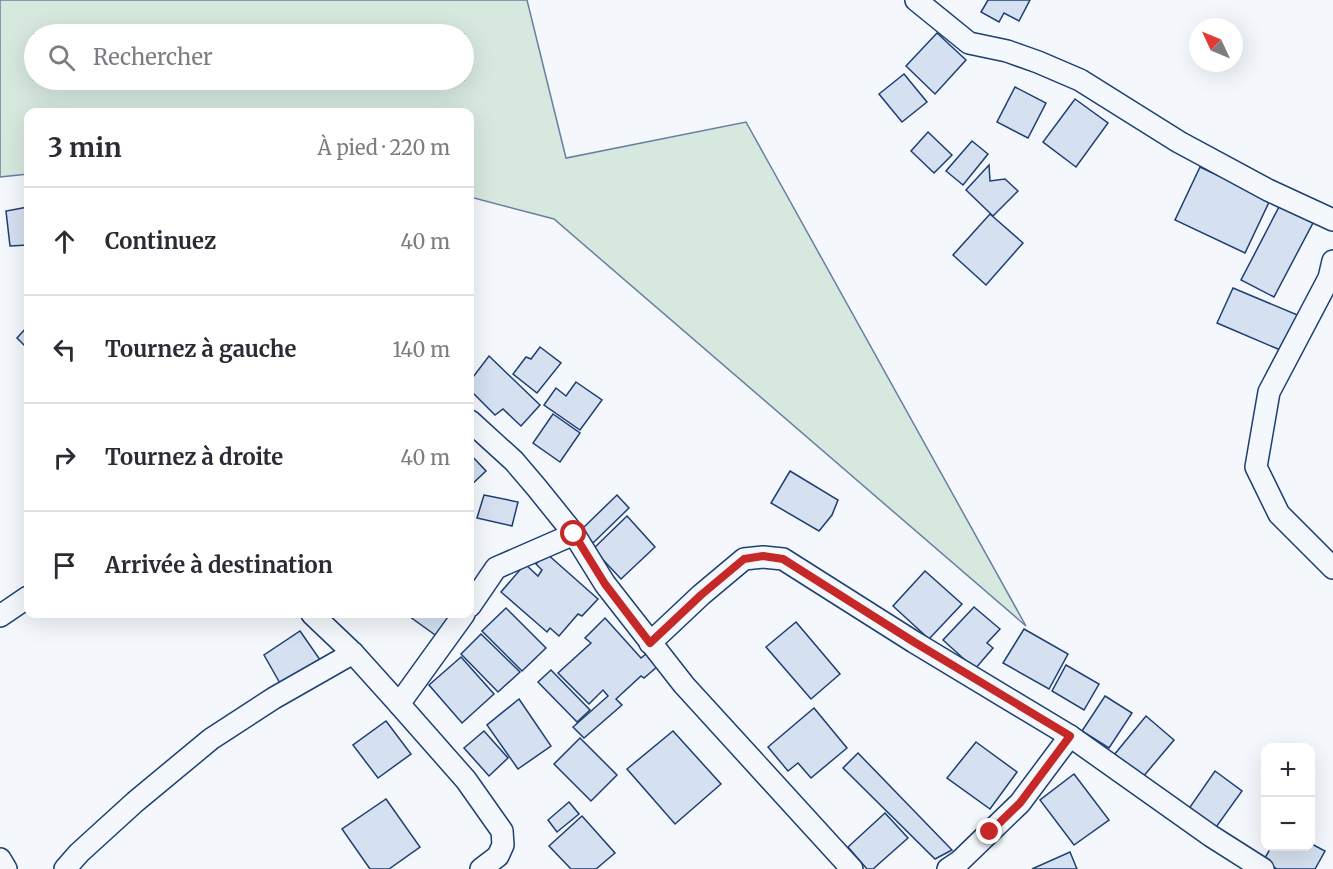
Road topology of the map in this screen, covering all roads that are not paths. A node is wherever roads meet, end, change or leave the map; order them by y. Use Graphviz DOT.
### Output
graph roads {
  1 [pos="916,0"];
  2 [pos="1333,220"];
  3 [pos="1333,261"];
  4 [pos="474,425"];
  5 [pos="574,534"];
  6 [pos="1333,568"];
  7 [pos="24,600"];
  8 [pos="474,600"];
  9 [pos="0,616"];
  10 [pos="316,618"];
  11 [pos="461,618"];
  12 [pos="650,643"];
  13 [pos="353,653"];
  14 [pos="399,704"];
  15 [pos="1070,736"];
  16 [pos="0,859"];
  17 [pos="6,869"];
  18 [pos="65,869"];
  19 [pos="481,869"];
  20 [pos="852,869"];
  21 [pos="948,869"];
  22 [pos="1263,869"];
  1 -- 2 [label="street"];
  3 -- 6 [label="street"];
  4 -- 5 [label="street"];
  5 -- 8 [label="street"];
  5 -- 12 [label="street"];
  7 -- 9 [label="street"];
  10 -- 13 [label="street"];
  11 -- 14 [label="street"];
  12 -- 15 [label="street"];
  12 -- 20 [label="street"];
  13 -- 14 [label="street"];
  13 -- 18 [label="street"];
  14 -- 19 [label="street"];
  15 -- 21 [label="street"];
  15 -- 22 [label="street"];
  16 -- 17 [label="street"];
}
